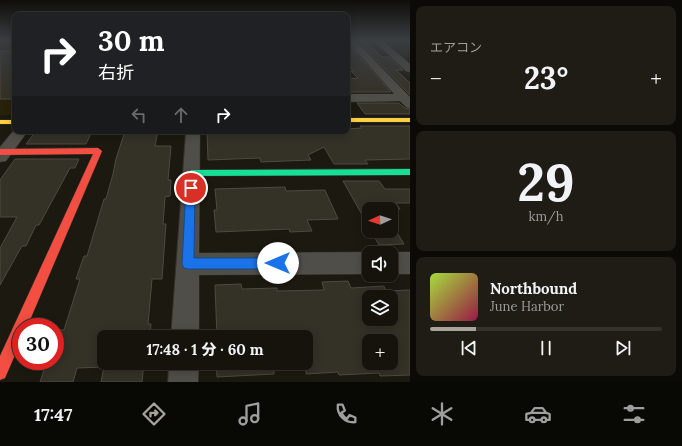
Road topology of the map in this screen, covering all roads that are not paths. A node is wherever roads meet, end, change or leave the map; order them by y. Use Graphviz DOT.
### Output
graph roads {
  1 [pos="367,58"];
  2 [pos="397,58"];
  3 [pos="410,69"];
  4 [pos="350,98"];
  5 [pos="407,101"];
  6 [pos="350,120"];
  7 [pos="410,120"];
  8 [pos="0,122"];
  9 [pos="12,122"];
  10 [pos="18,134"];
  11 [pos="193,134"];
  12 [pos="1,154"];
  13 [pos="410,172"];
  14 [pos="191,173"];
  15 [pos="362,263"];
  16 [pos="398,263"];
  17 [pos="410,263"];
  18 [pos="188,264"];
  19 [pos="185,330"];
  20 [pos="184,370"];
  21 [pos="0,373"];
  22 [pos="183,382"];
  1 -- 5 [label="street"];
  2 -- 3 [label="street"];
  4 -- 5 [label="street"];
  6 -- 7 [label="street"];
  8 -- 9 [label="street"];
  10 -- 12 [label="street"];
  11 -- 14 [label="street"];
  12 -- 21 [label="street"];
  13 -- 14 [label="street"];
  14 -- 18 [label="street"];
  15 -- 18 [label="street"];
  16 -- 17 [label="street"];
  18 -- 19 [label="street"];
  20 -- 22 [label="street"];
}
